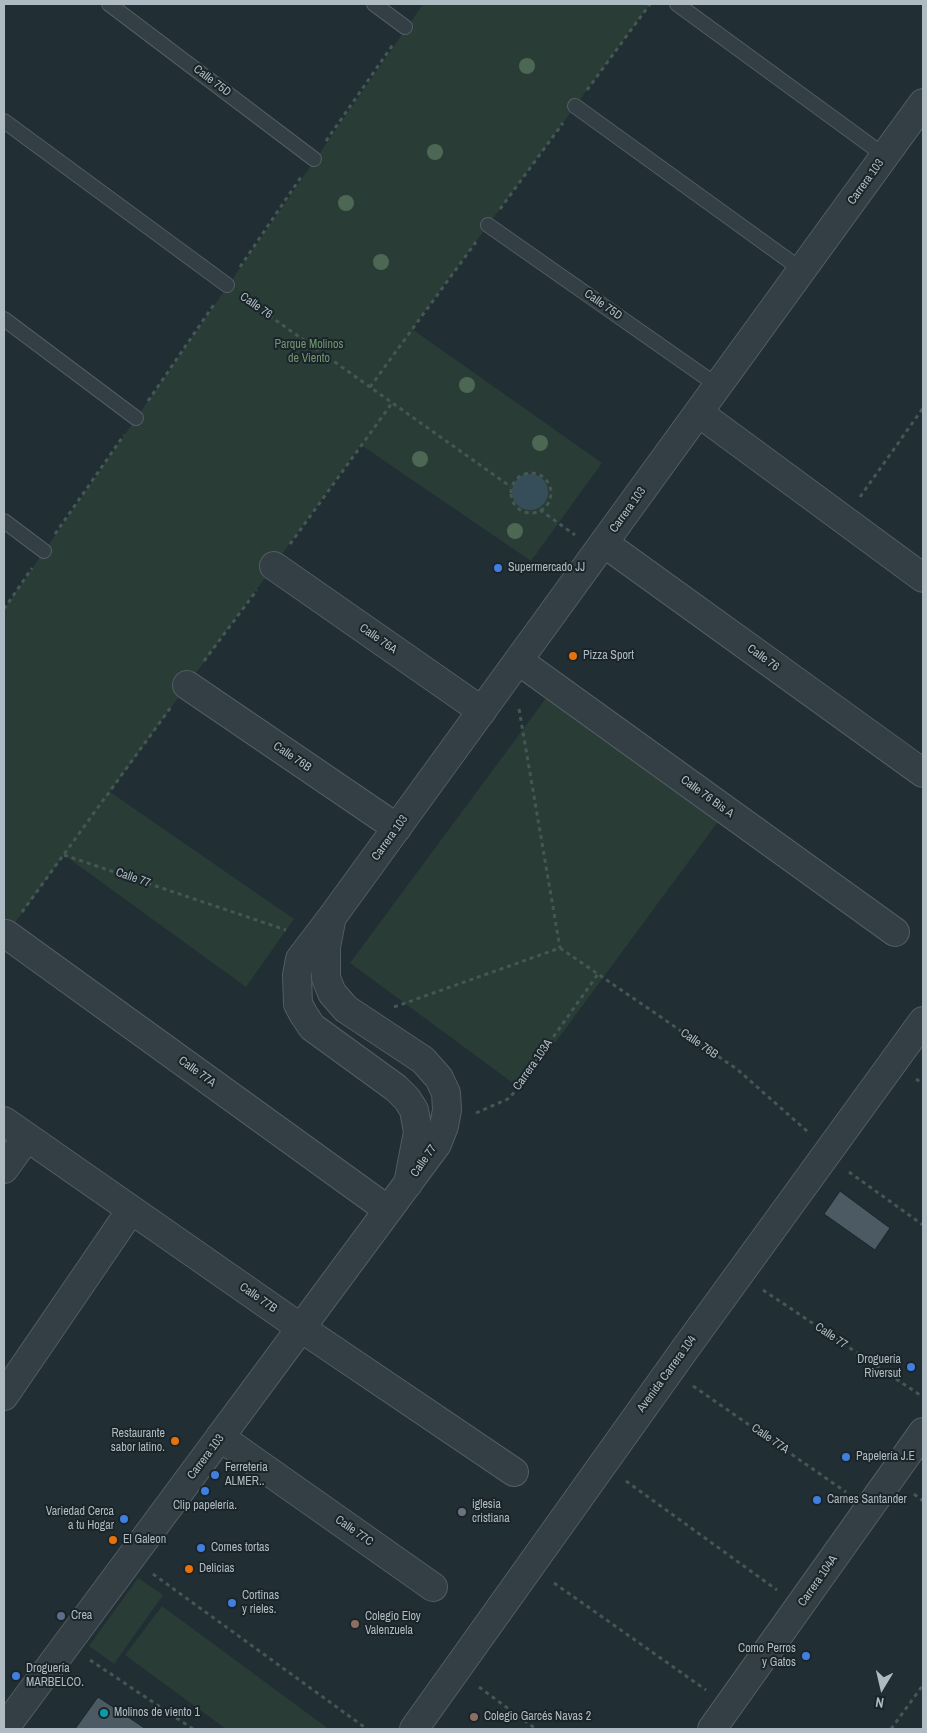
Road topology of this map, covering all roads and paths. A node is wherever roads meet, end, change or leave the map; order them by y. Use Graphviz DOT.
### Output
graph roads {
  1 [pos="109,4"];
  2 [pos="374,4"];
  3 [pos="650,4"];
  4 [pos="677,4"];
  5 [pos="405,27"];
  6 [pos="923,103"];
  7 [pos="575,106"];
  8 [pos="4,121"];
  9 [pos="885,156"];
  10 [pos="314,159"];
  11 [pos="488,225"];
  12 [pos="802,270"];
  13 [pos="227,286"];
  14 [pos="4,319"];
  15 [pos="718,386"];
  16 [pos="370,387"];
  17 [pos="923,408"];
  18 [pos="699,413"];
  19 [pos="136,418"];
  20 [pos="511,487"];
  21 [pos="540,510"];
  22 [pos="844,520"];
  23 [pos="4,521"];
  24 [pos="601,547"];
  25 [pos="44,551"];
  26 [pos="274,566"];
  27 [pos="923,578"];
  28 [pos="4,609"];
  29 [pos="515,666"];
  30 [pos="187,685"];
  31 [pos="482,711"];
  32 [pos="923,773"];
  33 [pos="396,828"];
  34 [pos="64,855"];
  35 [pos="332,917"];
  36 [pos="895,932"];
  37 [pos="6,934"];
  38 [pos="315,940"];
  39 [pos="560,948"];
  40 [pos="598,974"];
  41 [pos="360,1018"];
  42 [pos="923,1021"];
  43 [pos="4,1121"];
  44 [pos="444,1126"];
  45 [pos="27,1137"];
  46 [pos="828,1153"];
  47 [pos="4,1169"];
  48 [pos="408,1184"];
  49 [pos="131,1210"];
  50 [pos="388,1210"];
  51 [pos="923,1225"];
  52 [pos="739,1275"];
  53 [pos="301,1328"];
  54 [pos="670,1370"];
  55 [pos="4,1396"];
  56 [pos="923,1397"];
  57 [pos="923,1432"];
  58 [pos="220,1437"];
  59 [pos="603,1465"];
  60 [pos="514,1472"];
  61 [pos="869,1508"];
  62 [pos="131,1558"];
  63 [pos="530,1567"];
  64 [pos="433,1587"];
  65 [pos="800,1606"];
  66 [pos="66,1644"];
  67 [pos="456,1671"];
  68 [pos="923,1685"];
  69 [pos="729,1706"];
  70 [pos="8,1715"];
  71 [pos="193,1729"];
  72 [pos="367,1729"];
  73 [pos="414,1729"];
  74 [pos="536,1729"];
  75 [pos="712,1729"];
  76 [pos="891,1729"];
  1 -- 10 [label="lane, Calle 75D"];
  2 -- 5 [label="lane"];
  3 -- 7 [label="path"];
  4 -- 9 [label="lane"];
  5 -- 10 [label="path"];
  6 -- 9 [label="street, Carrera 103"];
  7 -- 11 [label="path"];
  7 -- 12 [label="lane"];
  8 -- 13 [label="lane, Calle 76"];
  9 -- 12 [label="street, Carrera 103"];
  10 -- 13 [label="path"];
  11 -- 15 [label="lane, Calle 75D"];
  11 -- 16 [label="path"];
  12 -- 15 [label="street, Carrera 103"];
  13 -- 16 [label="path, Calle 76"];
  13 -- 19 [label="path"];
  14 -- 19 [label="lane"];
  15 -- 18 [label="street, Carrera 103"];
  16 -- 20 [label="path, Calle 76"];
  17 -- 22 [label="path"];
  18 -- 22 [label="street"];
  18 -- 24 [label="street, Carrera 103"];
  19 -- 25 [label="path"];
  20 -- 21 [label="path"];
  20 -- 21 [label="path"];
  21 -- 24 [label="path"];
  22 -- 27 [label="street"];
  23 -- 25 [label="lane"];
  24 -- 29 [label="street, Carrera 103"];
  24 -- 32 [label="street, Calle 76"];
  25 -- 28 [label="path"];
  26 -- 31 [label="street, Calle 76A"];
  29 -- 31 [label="street, Carrera 103"];
  29 -- 36 [label="street, Calle 76 Bis A"];
  29 -- 39 [label="path"];
  30 -- 33 [label="street, Calle 76B"];
  31 -- 33 [label="street, Carrera 103"];
  33 -- 35 [label="street, Carrera 103"];
  34 -- 38 [label="path, Calle 77"];
  35 -- 38 [label="street, Calle 77"];
  35 -- 41 [label="street, Calle 77"];
  37 -- 50 [label="street, Calle 77A"];
  38 -- 48 [label="street, Calle 77"];
  39 -- 40 [label="path, Calle 76B"];
  39 -- 41 [label="path"];
  40 -- 44 [label="path, Carrera 103A"];
  40 -- 46 [label="path, Calle 76B"];
  41 -- 44 [label="street, Calle 77"];
  42 -- 46 [label="street, Avenida Carrera 104"];
  43 -- 45 [label="street, Calle 77B"];
  44 -- 48 [label="street, Calle 77"];
  45 -- 47 [label="street"];
  45 -- 49 [label="street, Calle 77B"];
  46 -- 51 [label="path, Calle 76B"];
  46 -- 52 [label="street, Avenida Carrera 104"];
  48 -- 50 [label="street, Carrera 103"];
  49 -- 53 [label="street, Calle 77B"];
  49 -- 55 [label="street"];
  50 -- 53 [label="street, Carrera 103"];
  52 -- 54 [label="street, Avenida Carrera 104"];
  52 -- 56 [label="path, Calle 77"];
  53 -- 58 [label="street, Carrera 103"];
  53 -- 60 [label="street, Calle 77B"];
  54 -- 59 [label="street, Avenida Carrera 104"];
  54 -- 61 [label="path, Calle 77A"];
  57 -- 61 [label="street, Carrera 104A"];
  58 -- 62 [label="street, Carrera 103"];
  58 -- 64 [label="street, Calle 77C"];
  59 -- 63 [label="street, Avenida Carrera 104"];
  59 -- 65 [label="path"];
  61 -- 65 [label="street, Carrera 104A"];
  62 -- 66 [label="street, Carrera 103"];
  62 -- 72 [label="path"];
  63 -- 67 [label="street, Avenida Carrera 104"];
  63 -- 69 [label="path"];
  65 -- 69 [label="street, Carrera 104A"];
  66 -- 70 [label="street, Carrera 103"];
  66 -- 71 [label="path"];
  67 -- 73 [label="street, Avenida Carrera 104"];
  67 -- 74 [label="path"];
  68 -- 76 [label="path"];
  69 -- 75 [label="street, Carrera 104A"];
}
